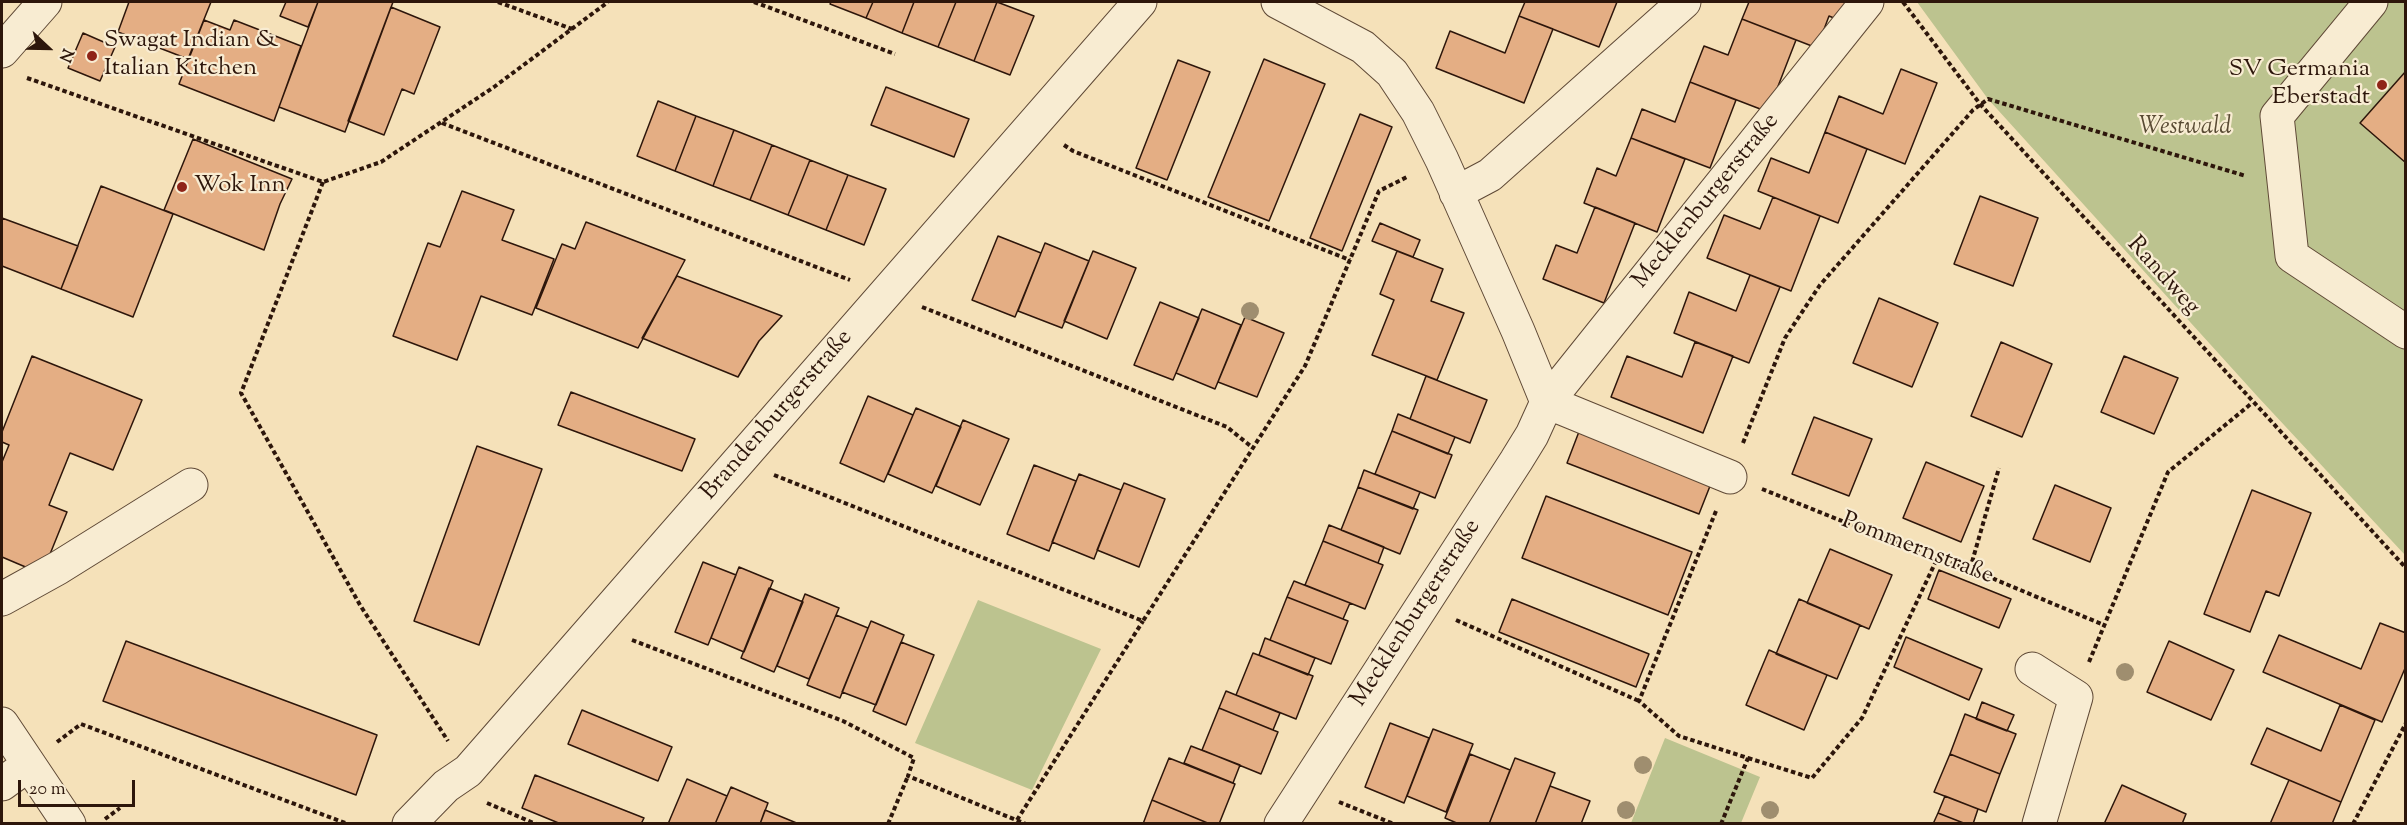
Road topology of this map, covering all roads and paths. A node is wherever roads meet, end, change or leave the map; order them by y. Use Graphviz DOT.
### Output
graph roads {
  1 [pos="45,2"];
  2 [pos="498,2"];
  3 [pos="608,2"];
  4 [pos="754,2"];
  5 [pos="1140,2"];
  6 [pos="1278,2"];
  7 [pos="1684,2"];
  8 [pos="1867,2"];
  9 [pos="1903,2"];
  10 [pos="2371,2"];
  11 [pos="572,29"];
  12 [pos="2,51"];
  13 [pos="896,54"];
  14 [pos="24,77"];
  15 [pos="1980,104"];
  16 [pos="1033,124"];
  17 [pos="1442,160"];
  18 [pos="323,182"];
  19 [pos="2284,187"];
  20 [pos="1456,193"];
  21 [pos="1350,260"];
  22 [pos="2406,332"];
  23 [pos="1547,402"];
  24 [pos="2252,403"];
  25 [pos="739,461"];
  26 [pos="1998,468"];
  27 [pos="1730,477"];
  28 [pos="191,485"];
  29 [pos="1937,559"];
  30 [pos="2406,568"];
  31 [pos="1970,569"];
  32 [pos="2,599"];
  33 [pos="1423,605"];
  34 [pos="1143,621"];
  35 [pos="595,626"];
  36 [pos="2104,626"];
  37 [pos="2032,669"];
  38 [pos="2076,697"];
  39 [pos="1639,701"];
  40 [pos="2406,723"];
  41 [pos="2,724"];
  42 [pos="1748,758"];
  43 [pos="28,765"];
  44 [pos="908,776"];
  45 [pos="457,779"];
  46 [pos="2,784"];
  47 [pos="1304,788"];
  48 [pos="120,808"];
  49 [pos="1017,820"];
  50 [pos="69,824"];
  51 [pos="100,824"];
  52 [pos="348,824"];
  53 [pos="410,824"];
  54 [pos="536,824"];
  55 [pos="888,824"];
  56 [pos="1026,824"];
  57 [pos="1281,824"];
  58 [pos="1394,824"];
  59 [pos="1721,824"];
  60 [pos="2039,824"];
  61 [pos="2353,824"];
  1 -- 12 [label="street"];
  2 -- 11 [label="path"];
  3 -- 11 [label="path"];
  4 -- 13 [label="path"];
  5 -- 16 [label="street, Brandenburgerstraße"];
  6 -- 17 [label="street"];
  7 -- 20 [label="street"];
  8 -- 23 [label="street, Mecklenburgerstraße"];
  9 -- 15 [label="path, Randweg"];
  10 -- 19 [label="street"];
  11 -- 18 [label="path"];
  14 -- 18 [label="path"];
  15 -- 19 [label="path"];
  15 -- 24 [label="path, Randweg"];
  15 -- 27 [label="path"];
  16 -- 21 [label="path"];
  16 -- 25 [label="street, Brandenburgerstraße"];
  17 -- 20 [label="street"];
  17 -- 21 [label="path"];
  18 -- 45 [label="path"];
  19 -- 22 [label="street"];
  20 -- 23 [label="street"];
  21 -- 34 [label="path"];
  23 -- 27 [label="street"];
  23 -- 33 [label="street, Mecklenburgerstraße"];
  24 -- 30 [label="path, Randweg"];
  24 -- 36 [label="path"];
  25 -- 34 [label="path"];
  25 -- 35 [label="street, Brandenburgerstraße"];
  26 -- 31 [label="path"];
  27 -- 29 [label="path, Pommernstraße"];
  27 -- 39 [label="path"];
  28 -- 32 [label="street"];
  29 -- 31 [label="path, Pommernstraße"];
  29 -- 42 [label="path"];
  31 -- 36 [label="path, Pommernstraße"];
  33 -- 39 [label="path"];
  33 -- 47 [label="street, Mecklenburgerstraße"];
  34 -- 49 [label="path"];
  35 -- 44 [label="path"];
  35 -- 45 [label="street, Brandenburgerstraße"];
  36 -- 38 [label="path"];
  37 -- 38 [label="street"];
  38 -- 60 [label="street"];
  39 -- 42 [label="path"];
  40 -- 61 [label="path"];
  41 -- 43 [label="street"];
  42 -- 59 [label="path"];
  43 -- 46 [label="street"];
  43 -- 50 [label="street"];
  43 -- 52 [label="path"];
  44 -- 49 [label="path"];
  44 -- 55 [label="path"];
  45 -- 53 [label="street, Brandenburgerstraße"];
  45 -- 54 [label="path"];
  47 -- 57 [label="street, Mecklenburgerstraße"];
  47 -- 58 [label="path"];
  48 -- 51 [label="path"];
  49 -- 56 [label="path"];
}
